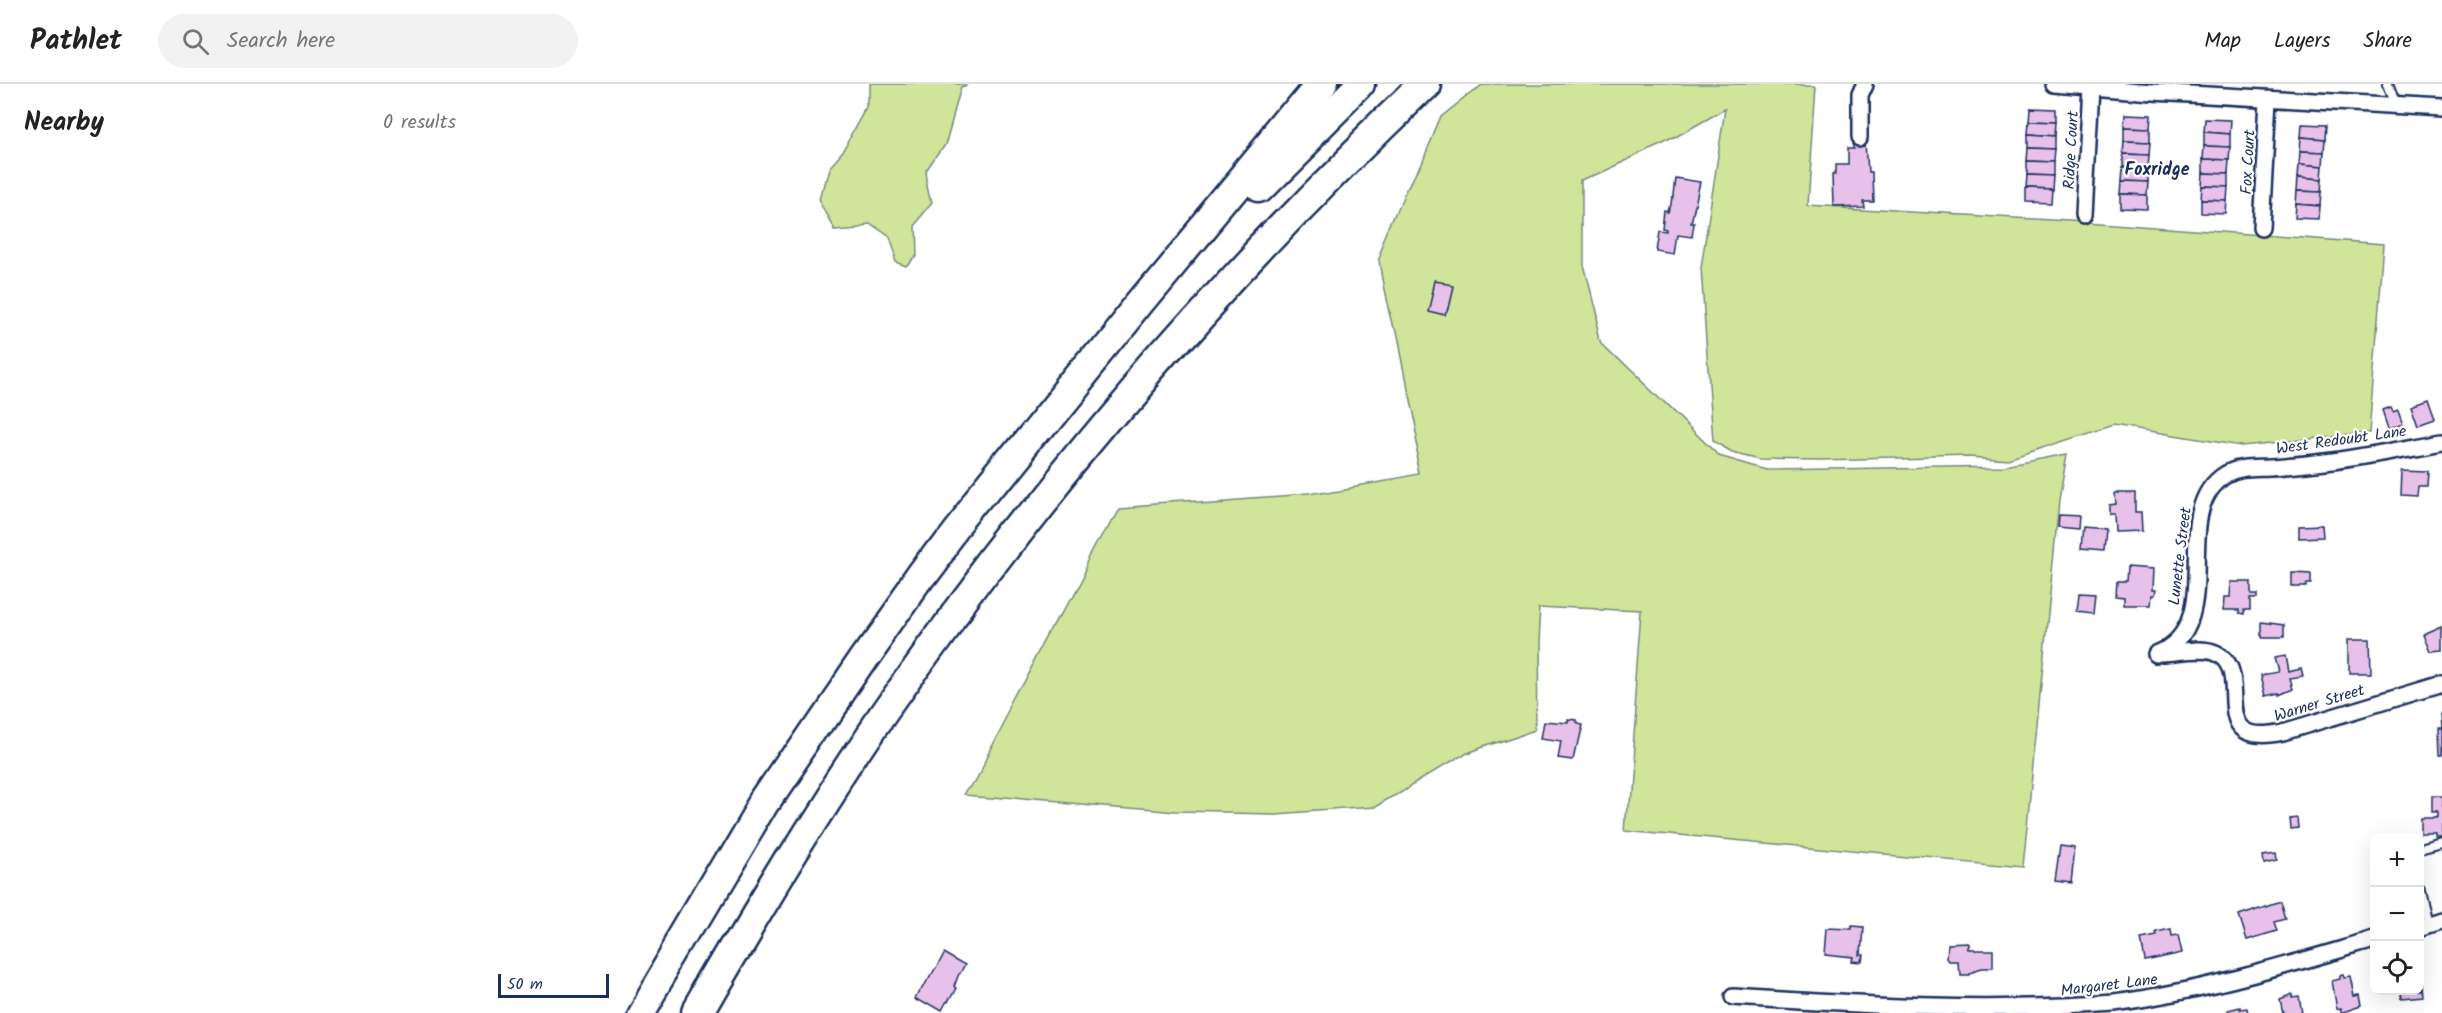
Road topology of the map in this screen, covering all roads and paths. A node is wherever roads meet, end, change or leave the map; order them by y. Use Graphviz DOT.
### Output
graph roads {
  1 [pos="1321,84"];
  2 [pos="1362,84"];
  3 [pos="1425,84"];
  4 [pos="1446,84"];
  5 [pos="1864,84"];
  6 [pos="2053,84"];
  7 [pos="2388,84"];
  8 [pos="2091,87"];
  9 [pos="2268,99"];
  10 [pos="2396,105"];
  11 [pos="2442,108"];
  12 [pos="1860,137"];
  13 [pos="2084,215"];
  14 [pos="2261,228"];
  15 [pos="1222,289"];
  16 [pos="1077,382"];
  17 [pos="2442,442"];
  18 [pos="2244,468"];
  19 [pos="2156,654"];
  20 [pos="2442,684"];
  21 [pos="2442,843"];
  22 [pos="2424,848"];
  23 [pos="2424,902"];
  24 [pos="2430,924"];
  25 [pos="2371,941"];
  26 [pos="1733,997"];
  27 [pos="640,1013"];
  28 [pos="698,1013"];
  1 -- 16 [label="highway"];
  2 -- 16 [label="highway"];
  3 -- 15 [label="highway"];
  4 -- 15 [label="highway"];
  5 -- 12 [label="street"];
  6 -- 8 [label="street"];
  7 -- 10 [label="lane"];
  8 -- 9 [label="street"];
  8 -- 13 [label="street, Ridge Court"];
  9 -- 10 [label="street"];
  9 -- 14 [label="street, Fox Court"];
  10 -- 11 [label="street"];
  15 -- 28 [label="highway"];
  16 -- 27 [label="highway"];
  17 -- 18 [label="street, West Redoubt Lane"];
  18 -- 19 [label="street, Lunette Street"];
  19 -- 20 [label="street, Warner Street"];
  21 -- 22 [label="lane"];
  23 -- 24 [label="lane"];
  25 -- 26 [label="street, Margaret Lane"];
}
